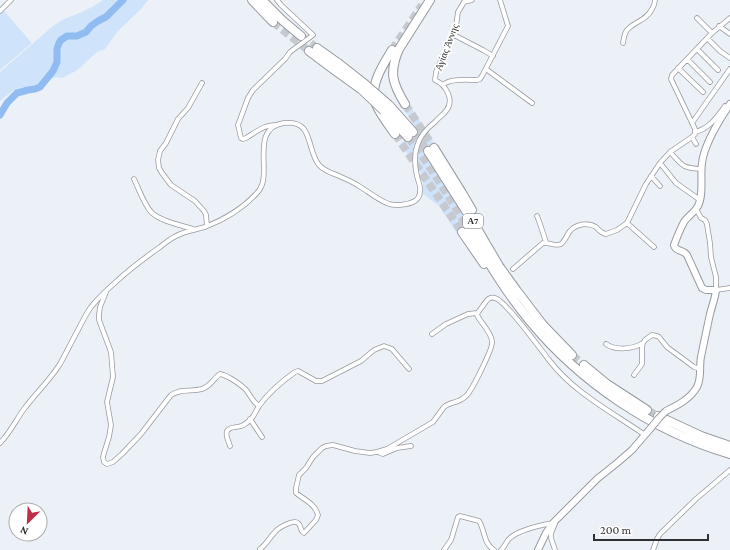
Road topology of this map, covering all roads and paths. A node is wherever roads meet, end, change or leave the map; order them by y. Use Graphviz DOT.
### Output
graph roads {
  1 [pos="11,0"];
  2 [pos="277,0"];
  3 [pos="430,0"];
  4 [pos="472,0"];
  5 [pos="500,0"];
  6 [pos="654,0"];
  7 [pos="257,1"];
  8 [pos="0,12"];
  9 [pos="697,18"];
  10 [pos="730,18"];
  11 [pos="273,22"];
  12 [pos="719,26"];
  13 [pos="712,33"];
  14 [pos="452,34"];
  15 [pos="730,34"];
  16 [pos="301,36"];
  17 [pos="707,38"];
  18 [pos="623,43"];
  19 [pos="317,48"];
  20 [pos="697,49"];
  21 [pos="392,50"];
  22 [pos="308,51"];
  23 [pos="493,56"];
  24 [pos="730,58"];
  25 [pos="687,59"];
  26 [pos="335,66"];
  27 [pos="678,68"];
  28 [pos="486,69"];
  29 [pos="730,69"];
  30 [pos="718,70"];
  31 [pos="710,82"];
  32 [pos="202,83"];
  33 [pos="443,85"];
  34 [pos="703,92"];
  35 [pos="532,102"];
  36 [pos="730,103"];
  37 [pos="405,104"];
  38 [pos="692,123"];
  39 [pos="278,125"];
  40 [pos="695,132"];
  41 [pos="395,134"];
  42 [pos="411,135"];
  43 [pos="692,137"];
  44 [pos="696,144"];
  45 [pos="431,150"];
  46 [pos="670,152"];
  47 [pos="660,163"];
  48 [pos="701,169"];
  49 [pos="651,176"];
  50 [pos="134,179"];
  51 [pos="660,186"];
  52 [pos="700,200"];
  53 [pos="696,209"];
  54 [pos="537,216"];
  55 [pos="627,223"];
  56 [pos="207,226"];
  57 [pos="193,230"];
  58 [pos="466,230"];
  59 [pos="546,242"];
  60 [pos="654,247"];
  61 [pos="513,269"];
  62 [pos="730,288"];
  63 [pos="716,290"];
  64 [pos="106,292"];
  65 [pos="477,313"];
  66 [pos="432,334"];
  67 [pos="643,343"];
  68 [pos="606,344"];
  69 [pos="572,355"];
  70 [pos="584,366"];
  71 [pos="409,369"];
  72 [pos="700,369"];
  73 [pos="634,375"];
  74 [pos="259,406"];
  75 [pos="647,410"];
  76 [pos="658,416"];
  77 [pos="250,419"];
  78 [pos="645,435"];
  79 [pos="262,437"];
  80 [pos="0,443"];
  81 [pos="230,446"];
  82 [pos="411,446"];
  83 [pos="730,446"];
  84 [pos="378,452"];
  85 [pos="730,454"];
  86 [pos="730,470"];
  87 [pos="555,521"];
  88 [pos="260,549"];
  89 [pos="444,550"];
  90 [pos="494,550"];
  91 [pos="501,550"];
  92 [pos="538,550"];
  93 [pos="555,550"];
  94 [pos="653,550"];
  1 -- 8 [label="street"];
  2 -- 39 [label="street"];
  3 -- 37 [label="highway"];
  4 -- 14 [label="street, Αγίας Άννης"];
  5 -- 23 [label="street"];
  6 -- 18 [label="street"];
  7 -- 11 [label="highway"];
  7 -- 16 [label="highway"];
  9 -- 13 [label="street"];
  10 -- 12 [label="street"];
  12 -- 13 [label="street"];
  12 -- 15 [label="street"];
  13 -- 17 [label="street"];
  14 -- 23 [label="street"];
  14 -- 33 [label="street, Αγίας Άννης"];
  17 -- 20 [label="street"];
  17 -- 24 [label="street"];
  19 -- 26 [label="highway"];
  20 -- 25 [label="street"];
  20 -- 30 [label="street"];
  21 -- 41 [label="highway"];
  22 -- 26 [label="highway"];
  23 -- 28 [label="street"];
  25 -- 27 [label="street"];
  25 -- 31 [label="street"];
  26 -- 42 [label="highway, bridge"];
  27 -- 34 [label="street"];
  27 -- 38 [label="street"];
  28 -- 33 [label="street"];
  28 -- 35 [label="street"];
  29 -- 38 [label="street"];
  32 -- 56 [label="street"];
  33 -- 39 [label="street, Αγίας Άννης"];
  36 -- 40 [label="street"];
  36 -- 48 [label="street"];
  38 -- 40 [label="street"];
  39 -- 56 [label="street"];
  40 -- 43 [label="street"];
  43 -- 44 [label="street"];
  43 -- 46 [label="street"];
  45 -- 69 [label="highway"];
  46 -- 47 [label="street"];
  46 -- 48 [label="street"];
  47 -- 49 [label="street"];
  47 -- 52 [label="street"];
  48 -- 52 [label="street"];
  49 -- 51 [label="street"];
  49 -- 55 [label="street"];
  50 -- 57 [label="street"];
  52 -- 53 [label="street"];
  53 -- 63 [label="street"];
  53 -- 63 [label="street"];
  54 -- 59 [label="street"];
  55 -- 59 [label="street"];
  55 -- 60 [label="street"];
  56 -- 57 [label="street"];
  57 -- 64 [label="street"];
  58 -- 85 [label="highway, Α7"];
  59 -- 61 [label="street"];
  62 -- 63 [label="street"];
  63 -- 72 [label="street"];
  64 -- 74 [label="street"];
  64 -- 80 [label="street"];
  65 -- 66 [label="street"];
  65 -- 78 [label="street"];
  65 -- 84 [label="street"];
  67 -- 68 [label="street"];
  67 -- 72 [label="street"];
  67 -- 73 [label="street"];
  70 -- 75 [label="highway"];
  71 -- 74 [label="street"];
  72 -- 78 [label="street, bridge"];
  74 -- 77 [label="street"];
  76 -- 83 [label="highway"];
  77 -- 79 [label="street"];
  77 -- 81 [label="street"];
  78 -- 87 [label="street"];
  82 -- 84 [label="street"];
  84 -- 88 [label="street"];
  86 -- 94 [label="street"];
  87 -- 91 [label="street"];
  87 -- 92 [label="street"];
  87 -- 93 [label="street"];
  89 -- 90 [label="street"];
}
